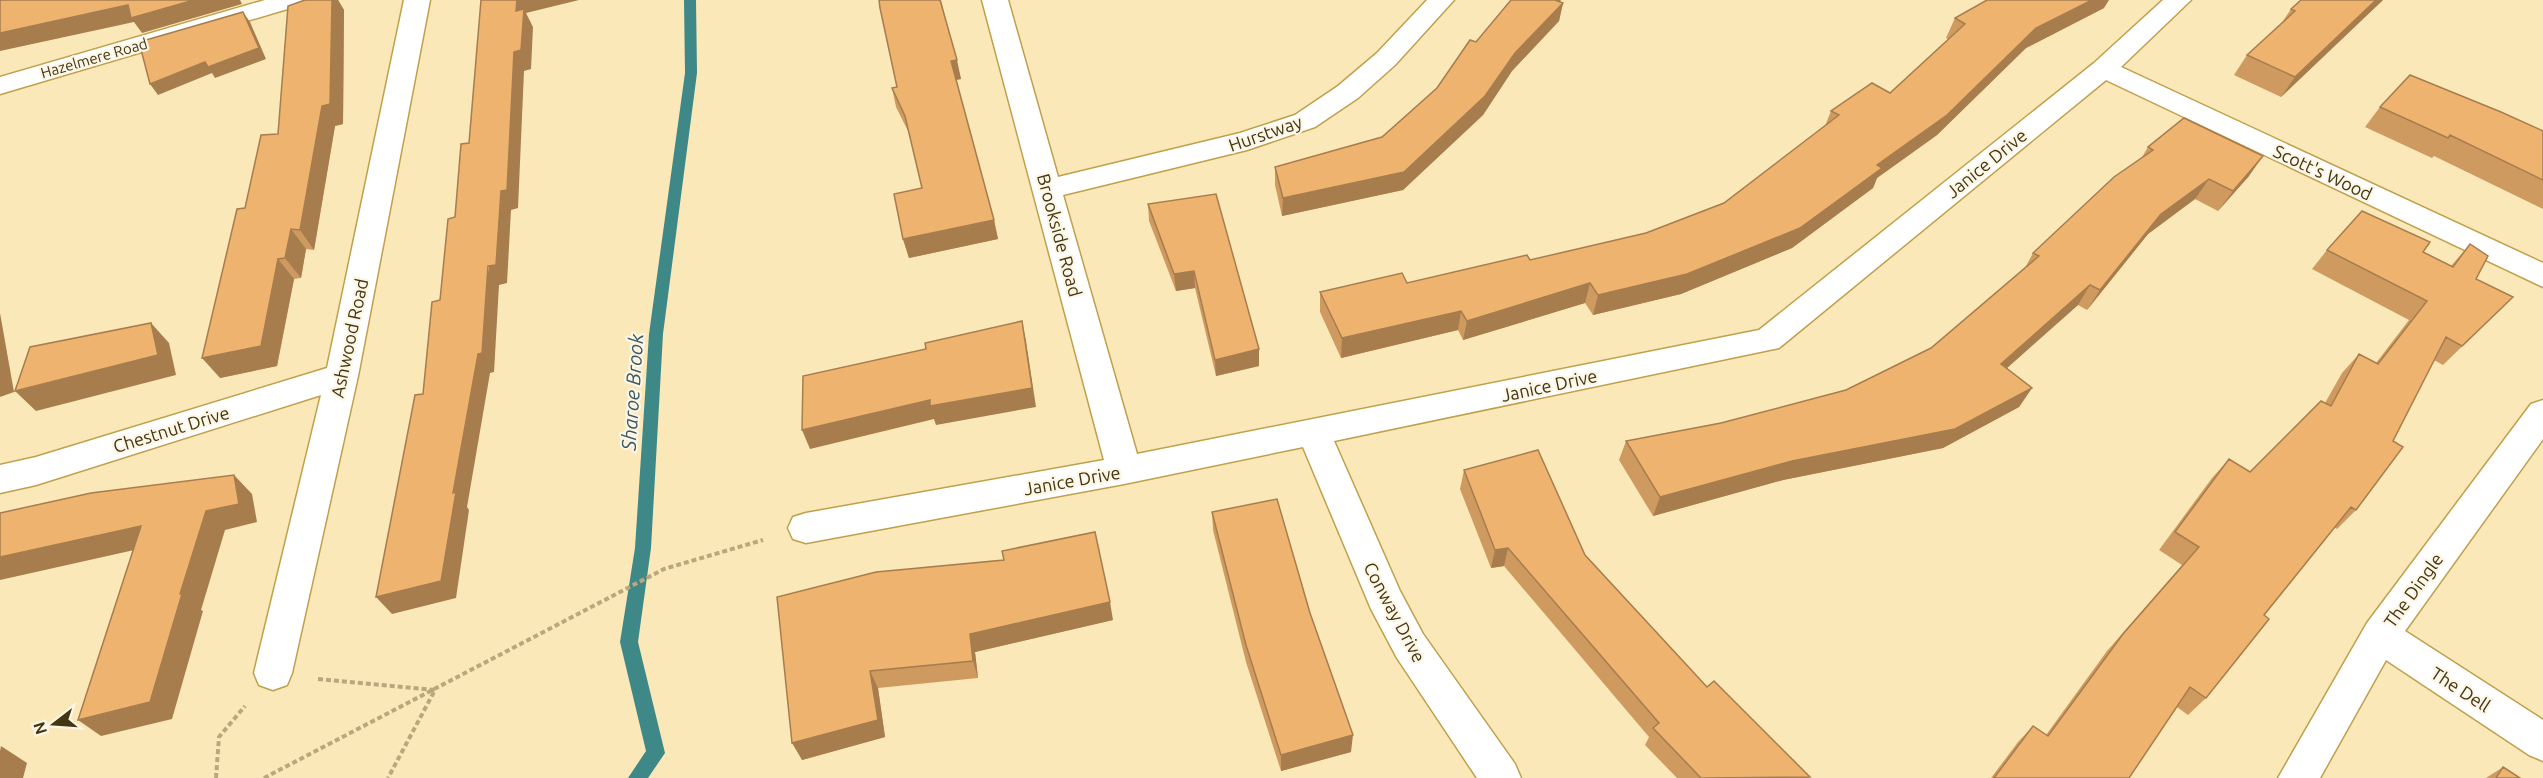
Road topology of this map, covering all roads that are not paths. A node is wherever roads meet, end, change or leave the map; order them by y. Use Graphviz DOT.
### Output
graph roads {
  1 [pos="292,0"];
  2 [pos="417,0"];
  3 [pos="995,0"];
  4 [pos="1441,0"];
  5 [pos="2178,0"];
  6 [pos="2103,69"];
  7 [pos="0,86"];
  8 [pos="1048,189"];
  9 [pos="2543,276"];
  10 [pos="342,376"];
  11 [pos="2543,413"];
  12 [pos="1314,433"];
  13 [pos="1124,470"];
  14 [pos="0,479"];
  15 [pos="806,528"];
  16 [pos="2379,635"];
  17 [pos="273,674"];
  18 [pos="2543,742"];
  19 [pos="1489,774"];
  20 [pos="2298,778"];
  1 -- 7 [label="street, Hazelmere Road"];
  2 -- 10 [label="street, Ashwood Road"];
  3 -- 8 [label="street, Brookside Road"];
  4 -- 8 [label="street, Hurstway"];
  5 -- 6 [label="street, Janice Drive"];
  6 -- 9 [label="street, Scott's Wood"];
  6 -- 12 [label="street, Janice Drive"];
  8 -- 13 [label="street, Brookside Road"];
  10 -- 14 [label="street, Chestnut Drive"];
  10 -- 17 [label="street, Ashwood Road"];
  11 -- 16 [label="street, The Dingle"];
  12 -- 13 [label="street, Janice Drive"];
  12 -- 19 [label="street, Conway Drive"];
  13 -- 15 [label="street, Janice Drive"];
  16 -- 18 [label="street, The Dell"];
  16 -- 20 [label="street, The Dingle"];
}
